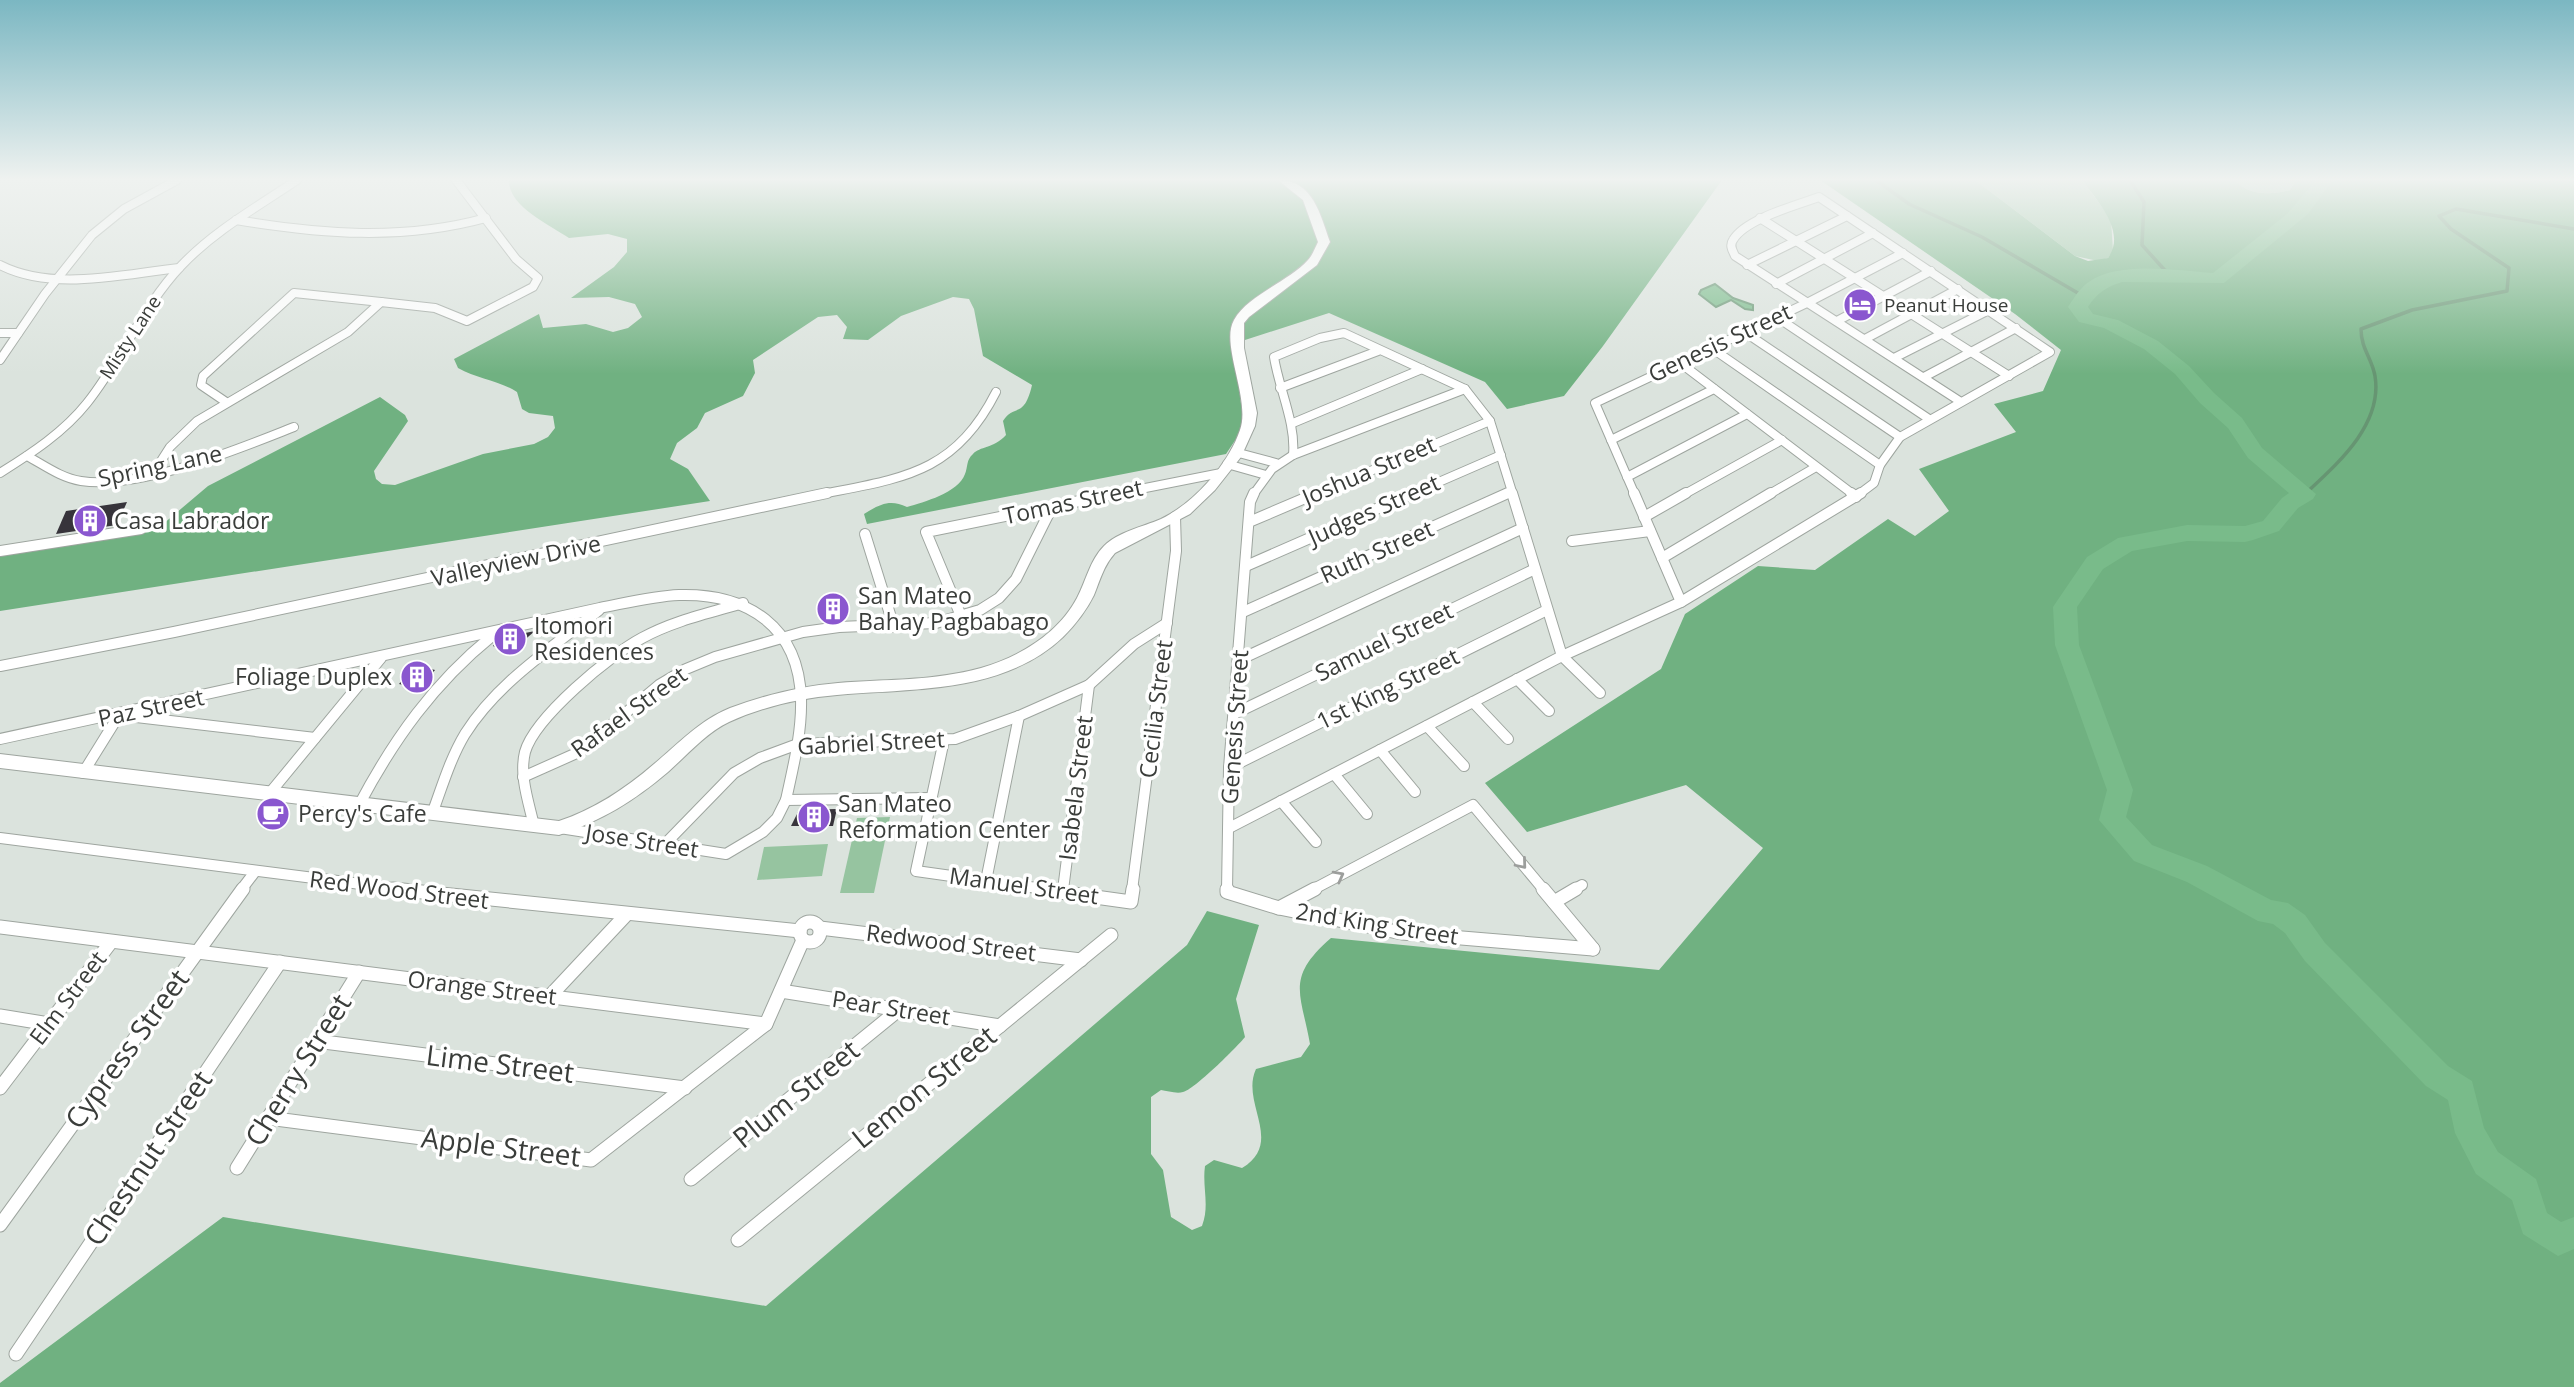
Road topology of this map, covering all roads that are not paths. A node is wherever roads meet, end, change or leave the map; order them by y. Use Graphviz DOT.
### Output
graph roads {
  1 [pos="84,245"];
  2 [pos="203,245"];
  3 [pos="506,245"];
  4 [pos="1323,245"];
  5 [pos="1732,245"];
  6 [pos="1788,245"];
  7 [pos="1802,245"];
  8 [pos="1851,245"];
  9 [pos="1891,245"];
  10 [pos="1903,253"];
  11 [pos="1824,259"];
  12 [pos="0,265"];
  13 [pos="1747,265"];
  14 [pos="179,268"];
  15 [pos="1931,271"];
  16 [pos="1854,278"];
  17 [pos="58,279"];
  18 [pos="1776,284"];
  19 [pos="1958,289"];
  20 [pos="1884,296"];
  21 [pos="381,302"];
  22 [pos="1807,303"];
  23 [pos="1989,310"];
  24 [pos="1912,314"];
  25 [pos="1775,316"];
  26 [pos="1837,321"];
  27 [pos="2016,328"];
  28 [pos="1744,331"];
  29 [pos="0,333"];
  30 [pos="18,333"];
  31 [pos="1942,334"];
  32 [pos="1866,340"];
  33 [pos="1710,347"];
  34 [pos="1378,351"];
  35 [pos="1972,352"];
  36 [pos="1895,358"];
  37 [pos="0,360"];
  38 [pos="1679,362"];
  39 [pos="1422,369"];
  40 [pos="2009,376"];
  41 [pos="1924,377"];
  42 [pos="1280,388"];
  43 [pos="1465,389"];
  44 [pos="1714,389"];
  45 [pos="996,392"];
  46 [pos="226,402"];
  47 [pos="1961,402"];
  48 [pos="1747,414"];
  49 [pos="1929,419"];
  50 [pos="1490,421"];
  51 [pos="1293,423"];
  52 [pos="295,427"];
  53 [pos="1900,437"];
  54 [pos="1611,440"];
  55 [pos="1782,440"];
  56 [pos="1236,452"];
  57 [pos="1293,455"];
  58 [pos="1501,455"];
  59 [pos="27,456"];
  60 [pos="1276,463"];
  61 [pos="1880,465"];
  62 [pos="1816,467"];
  63 [pos="1224,468"];
  64 [pos="154,471"];
  65 [pos="0,474"];
  66 [pos="1266,475"];
  67 [pos="1627,477"];
  68 [pos="1511,492"];
  69 [pos="1856,497"];
  70 [pos="1052,507"];
  71 [pos="1175,517"];
  72 [pos="1644,517"];
  73 [pos="1248,522"];
  74 [pos="1523,528"];
  75 [pos="141,529"];
  76 [pos="1650,531"];
  77 [pos="865,534"];
  78 [pos="1572,541"];
  79 [pos="0,551"];
  80 [pos="1662,558"];
  81 [pos="1246,566"];
  82 [pos="1535,569"];
  83 [pos="1681,602"];
  84 [pos="743,603"];
  85 [pos="600,608"];
  86 [pos="1548,610"];
  87 [pos="1243,612"];
  88 [pos="961,616"];
  89 [pos="1167,623"];
  90 [pos="894,627"];
  91 [pos="497,632"];
  92 [pos="783,638"];
  93 [pos="1562,656"];
  94 [pos="382,658"];
  95 [pos="1239,660"];
  96 [pos="0,666"];
  97 [pos="1517,679"];
  98 [pos="1088,685"];
  99 [pos="1600,693"];
  100 [pos="801,695"];
  101 [pos="1473,702"];
  102 [pos="1549,711"];
  103 [pos="1234,714"];
  104 [pos="119,715"];
  105 [pos="1019,716"];
  106 [pos="1427,726"];
  107 [pos="316,738"];
  108 [pos="1508,738"];
  109 [pos="0,740"];
  110 [pos="944,740"];
  111 [pos="798,744"];
  112 [pos="1380,750"];
  113 [pos="0,761"];
  114 [pos="1464,766"];
  115 [pos="1229,768"];
  116 [pos="83,773"];
  117 [pos="1334,774"];
  118 [pos="523,777"];
  119 [pos="1415,792"];
  120 [pos="269,794"];
  121 [pos="931,798"];
  122 [pos="786,800"];
  123 [pos="1281,801"];
  124 [pos="359,805"];
  125 [pos="432,814"];
  126 [pos="1367,814"];
  127 [pos="534,825"];
  128 [pos="559,828"];
  129 [pos="1229,828"];
  130 [pos="0,838"];
  131 [pos="1316,842"];
  132 [pos="664,845"];
  133 [pos="254,873"];
  134 [pos="986,881"];
  135 [pos="1582,885"];
  136 [pos="1063,891"];
  137 [pos="1131,902"];
  138 [pos="1554,902"];
  139 [pos="1279,908"];
  140 [pos="625,916"];
  141 [pos="0,928"];
  142 [pos="1111,935"];
  143 [pos="802,936"];
  144 [pos="111,942"];
  145 [pos="197,951"];
  146 [pos="1081,960"];
  147 [pos="280,962"];
  148 [pos="359,972"];
  149 [pos="781,991"];
  150 [pos="550,996"];
  151 [pos="901,1008"];
  152 [pos="0,1016"];
  153 [pos="49,1024"];
  154 [pos="766,1024"];
  155 [pos="999,1026"];
  156 [pos="316,1041"];
  157 [pos="0,1088"];
  158 [pos="685,1088"];
  159 [pos="268,1118"];
  160 [pos="237,1168"];
  161 [pos="691,1179"];
  162 [pos="0,1225"];
  163 [pos="738,1240"];
  164 [pos="16,1353"];
  1 -- 17 [label="street"];
  2 -- 14 [label="street, Misty Lane"];
  3 -- 21 [label="street"];
  4 -- 56 [label="street"];
  5 -- 13 [label="street, Genesis Street"];
  6 -- 13 [label="street"];
  7 -- 11 [label="street"];
  8 -- 11 [label="street"];
  9 -- 10 [label="street, Genesis Street"];
  10 -- 15 [label="street, Genesis Street"];
  10 -- 16 [label="street"];
  11 -- 16 [label="street"];
  11 -- 18 [label="street"];
  12 -- 17 [label="street"];
  13 -- 18 [label="street, Genesis Street"];
  14 -- 17 [label="street"];
  14 -- 59 [label="street, Misty Lane"];
  15 -- 19 [label="street, Genesis Street"];
  15 -- 20 [label="street"];
  16 -- 20 [label="street"];
  16 -- 22 [label="street"];
  17 -- 30 [label="street"];
  18 -- 22 [label="street, Genesis Street"];
  19 -- 23 [label="street, Genesis Street"];
  19 -- 24 [label="street"];
  20 -- 24 [label="street"];
  20 -- 26 [label="street"];
  21 -- 46 [label="street"];
  21 -- 46 [label="street"];
  22 -- 25 [label="street, Genesis Street"];
  22 -- 26 [label="street"];
  23 -- 27 [label="street, Genesis Street"];
  23 -- 31 [label="street"];
  24 -- 31 [label="street"];
  24 -- 32 [label="street"];
  25 -- 28 [label="street, Genesis Street"];
  25 -- 49 [label="street"];
  26 -- 32 [label="street"];
  27 -- 35 [label="street"];
  27 -- 40 [label="street, Genesis Street"];
  28 -- 33 [label="street, Genesis Street"];
  28 -- 53 [label="street"];
  29 -- 30 [label="street"];
  30 -- 37 [label="street"];
  31 -- 35 [label="street"];
  31 -- 36 [label="street"];
  32 -- 36 [label="street"];
  33 -- 38 [label="street, Genesis Street"];
  33 -- 61 [label="street"];
  34 -- 39 [label="street"];
  34 -- 42 [label="street"];
  34 -- 42 [label="street"];
  35 -- 40 [label="street"];
  35 -- 41 [label="street"];
  36 -- 41 [label="street"];
  38 -- 44 [label="street"];
  38 -- 54 [label="street, Genesis Street"];
  39 -- 43 [label="street"];
  39 -- 51 [label="street"];
  40 -- 47 [label="street, Genesis Street"];
  41 -- 47 [label="street"];
  42 -- 51 [label="street"];
  43 -- 50 [label="street"];
  43 -- 57 [label="street, Genesis Street"];
  44 -- 48 [label="street"];
  44 -- 54 [label="street"];
  45 -- 96 [label="street, Valleyview Drive"];
  46 -- 64 [label="street"];
  47 -- 49 [label="street, Genesis Street"];
  48 -- 55 [label="street"];
  48 -- 67 [label="street"];
  49 -- 53 [label="street, Genesis Street"];
  50 -- 58 [label="street"];
  50 -- 73 [label="street, Joshua Street"];
  51 -- 57 [label="street"];
  52 -- 64 [label="street, Spring Lane"];
  53 -- 61 [label="street, Genesis Street"];
  54 -- 67 [label="street, Genesis Street"];
  55 -- 62 [label="street"];
  55 -- 72 [label="street"];
  56 -- 60 [label="street"];
  56 -- 63 [label="street"];
  57 -- 60 [label="street, Genesis Street"];
  58 -- 68 [label="street"];
  58 -- 81 [label="street, Judges Street"];
  59 -- 64 [label="street, Spring Lane"];
  59 -- 65 [label="street, Misty Lane"];
  60 -- 66 [label="street, Genesis Street"];
  61 -- 69 [label="street, Genesis Street"];
  62 -- 69 [label="street"];
  62 -- 80 [label="street"];
  63 -- 66 [label="street"];
  63 -- 70 [label="street, Tomas Street"];
  63 -- 71 [label="street"];
  66 -- 73 [label="street, Genesis Street"];
  67 -- 72 [label="street, Genesis Street"];
  68 -- 74 [label="street"];
  68 -- 87 [label="street, Ruth Street"];
  69 -- 83 [label="street, Genesis Street"];
  70 -- 88 [label="street, Rafael Street"];
  70 -- 88 [label="street, Tomas Street"];
  71 -- 89 [label="street, Cecilia Street"];
  71 -- 100 [label="street"];
  72 -- 76 [label="street, Genesis Street"];
  73 -- 81 [label="street, Genesis Street"];
  74 -- 82 [label="street"];
  74 -- 95 [label="street"];
  75 -- 79 [label="street"];
  76 -- 78 [label="street"];
  76 -- 80 [label="street, Genesis Street"];
  77 -- 90 [label="street"];
  80 -- 83 [label="street, Genesis Street"];
  81 -- 87 [label="street, Genesis Street"];
  82 -- 86 [label="street"];
  82 -- 103 [label="street, Samuel Street"];
  83 -- 93 [label="street, Genesis Street"];
  84 -- 85 [label="street, Paz Street"];
  84 -- 92 [label="street, Paz Street"];
  84 -- 118 [label="street"];
  85 -- 91 [label="street, Paz Street"];
  85 -- 125 [label="street"];
  86 -- 93 [label="street"];
  86 -- 115 [label="street, 1st King Street"];
  87 -- 95 [label="street, Genesis Street"];
  88 -- 90 [label="street, Rafael Street"];
  89 -- 98 [label="street, Gabriel Street"];
  89 -- 137 [label="street, Cecilia Street"];
  90 -- 92 [label="street, Rafael Street"];
  91 -- 94 [label="street, Paz Street"];
  91 -- 124 [label="street"];
  92 -- 100 [label="street, Paz Street"];
  92 -- 118 [label="street, Rafael Street"];
  93 -- 97 [label="street, Genesis Street"];
  93 -- 99 [label="street"];
  94 -- 104 [label="street, Paz Street"];
  94 -- 107 [label="street"];
  95 -- 103 [label="street, Genesis Street"];
  97 -- 101 [label="street, Genesis Street"];
  97 -- 102 [label="street"];
  98 -- 105 [label="street, Gabriel Street"];
  98 -- 136 [label="street, Isabela Street"];
  100 -- 111 [label="street, Paz Street"];
  100 -- 128 [label="street"];
  101 -- 106 [label="street, Genesis Street"];
  101 -- 108 [label="street"];
  103 -- 115 [label="street, Genesis Street"];
  104 -- 107 [label="street"];
  104 -- 109 [label="street, Paz Street"];
  104 -- 116 [label="street"];
  105 -- 110 [label="street, Gabriel Street"];
  105 -- 134 [label="street"];
  106 -- 112 [label="street, Genesis Street"];
  106 -- 114 [label="street"];
  107 -- 120 [label="street"];
  110 -- 111 [label="street, Gabriel Street"];
  110 -- 121 [label="street"];
  111 -- 122 [label="street, Paz Street"];
  111 -- 132 [label="street, Gabriel Street"];
  112 -- 117 [label="street, Genesis Street"];
  112 -- 119 [label="street"];
  113 -- 116 [label="street"];
  115 -- 129 [label="street, Genesis Street"];
  116 -- 120 [label="street"];
  117 -- 123 [label="street, Genesis Street"];
  117 -- 126 [label="street"];
  118 -- 127 [label="street"];
  120 -- 124 [label="street"];
  121 -- 122 [label="street"];
  121 -- 134 [label="street, Manuel Street"];
  122 -- 132 [label="street, Jose Street"];
  123 -- 129 [label="street, Genesis Street"];
  123 -- 131 [label="street"];
  124 -- 125 [label="street"];
  125 -- 127 [label="street"];
  127 -- 128 [label="street"];
  128 -- 132 [label="street, Jose Street"];
  129 -- 139 [label="street, 2nd King Street"];
  130 -- 133 [label="street, Red Wood Street"];
  133 -- 140 [label="street, Red Wood Street"];
  133 -- 145 [label="street, Cypress Street"];
  134 -- 136 [label="street, Manuel Street"];
  135 -- 138 [label="street"];
  136 -- 137 [label="street, Manuel Street"];
  139 -- 138 [label="street, one-way"];
  138 -- 139 [label="street, 2nd King Street"];
  140 -- 143 [label="street, Red Wood Street"];
  140 -- 150 [label="street"];
  141 -- 144 [label="street, Orange Street"];
  142 -- 146 [label="street, Lemon Street"];
  143 -- 146 [label="street, Redwood Street"];
  143 -- 149 [label="street, Apple Street"];
  144 -- 145 [label="street, Orange Street"];
  144 -- 153 [label="street, Elm Street"];
  145 -- 147 [label="street, Orange Street"];
  145 -- 162 [label="street, Cypress Street"];
  146 -- 155 [label="street, Lemon Street"];
  147 -- 148 [label="street, Orange Street"];
  147 -- 164 [label="street, Chestnut Street"];
  148 -- 150 [label="street, Orange Street"];
  148 -- 156 [label="street, Cherry Street"];
  149 -- 151 [label="street, Pear Street"];
  149 -- 154 [label="street, Apple Street"];
  150 -- 154 [label="street, Orange Street"];
  151 -- 155 [label="street, Pear Street"];
  151 -- 161 [label="street, Plum Street"];
  152 -- 153 [label="street"];
  153 -- 157 [label="street, Elm Street"];
  154 -- 158 [label="street, Apple Street"];
  155 -- 163 [label="street, Lemon Street"];
  156 -- 158 [label="street, Lime Street"];
  156 -- 159 [label="street, Cherry Street"];
  158 -- 159 [label="street, Apple Street"];
  159 -- 160 [label="street, Cherry Street"];
}
